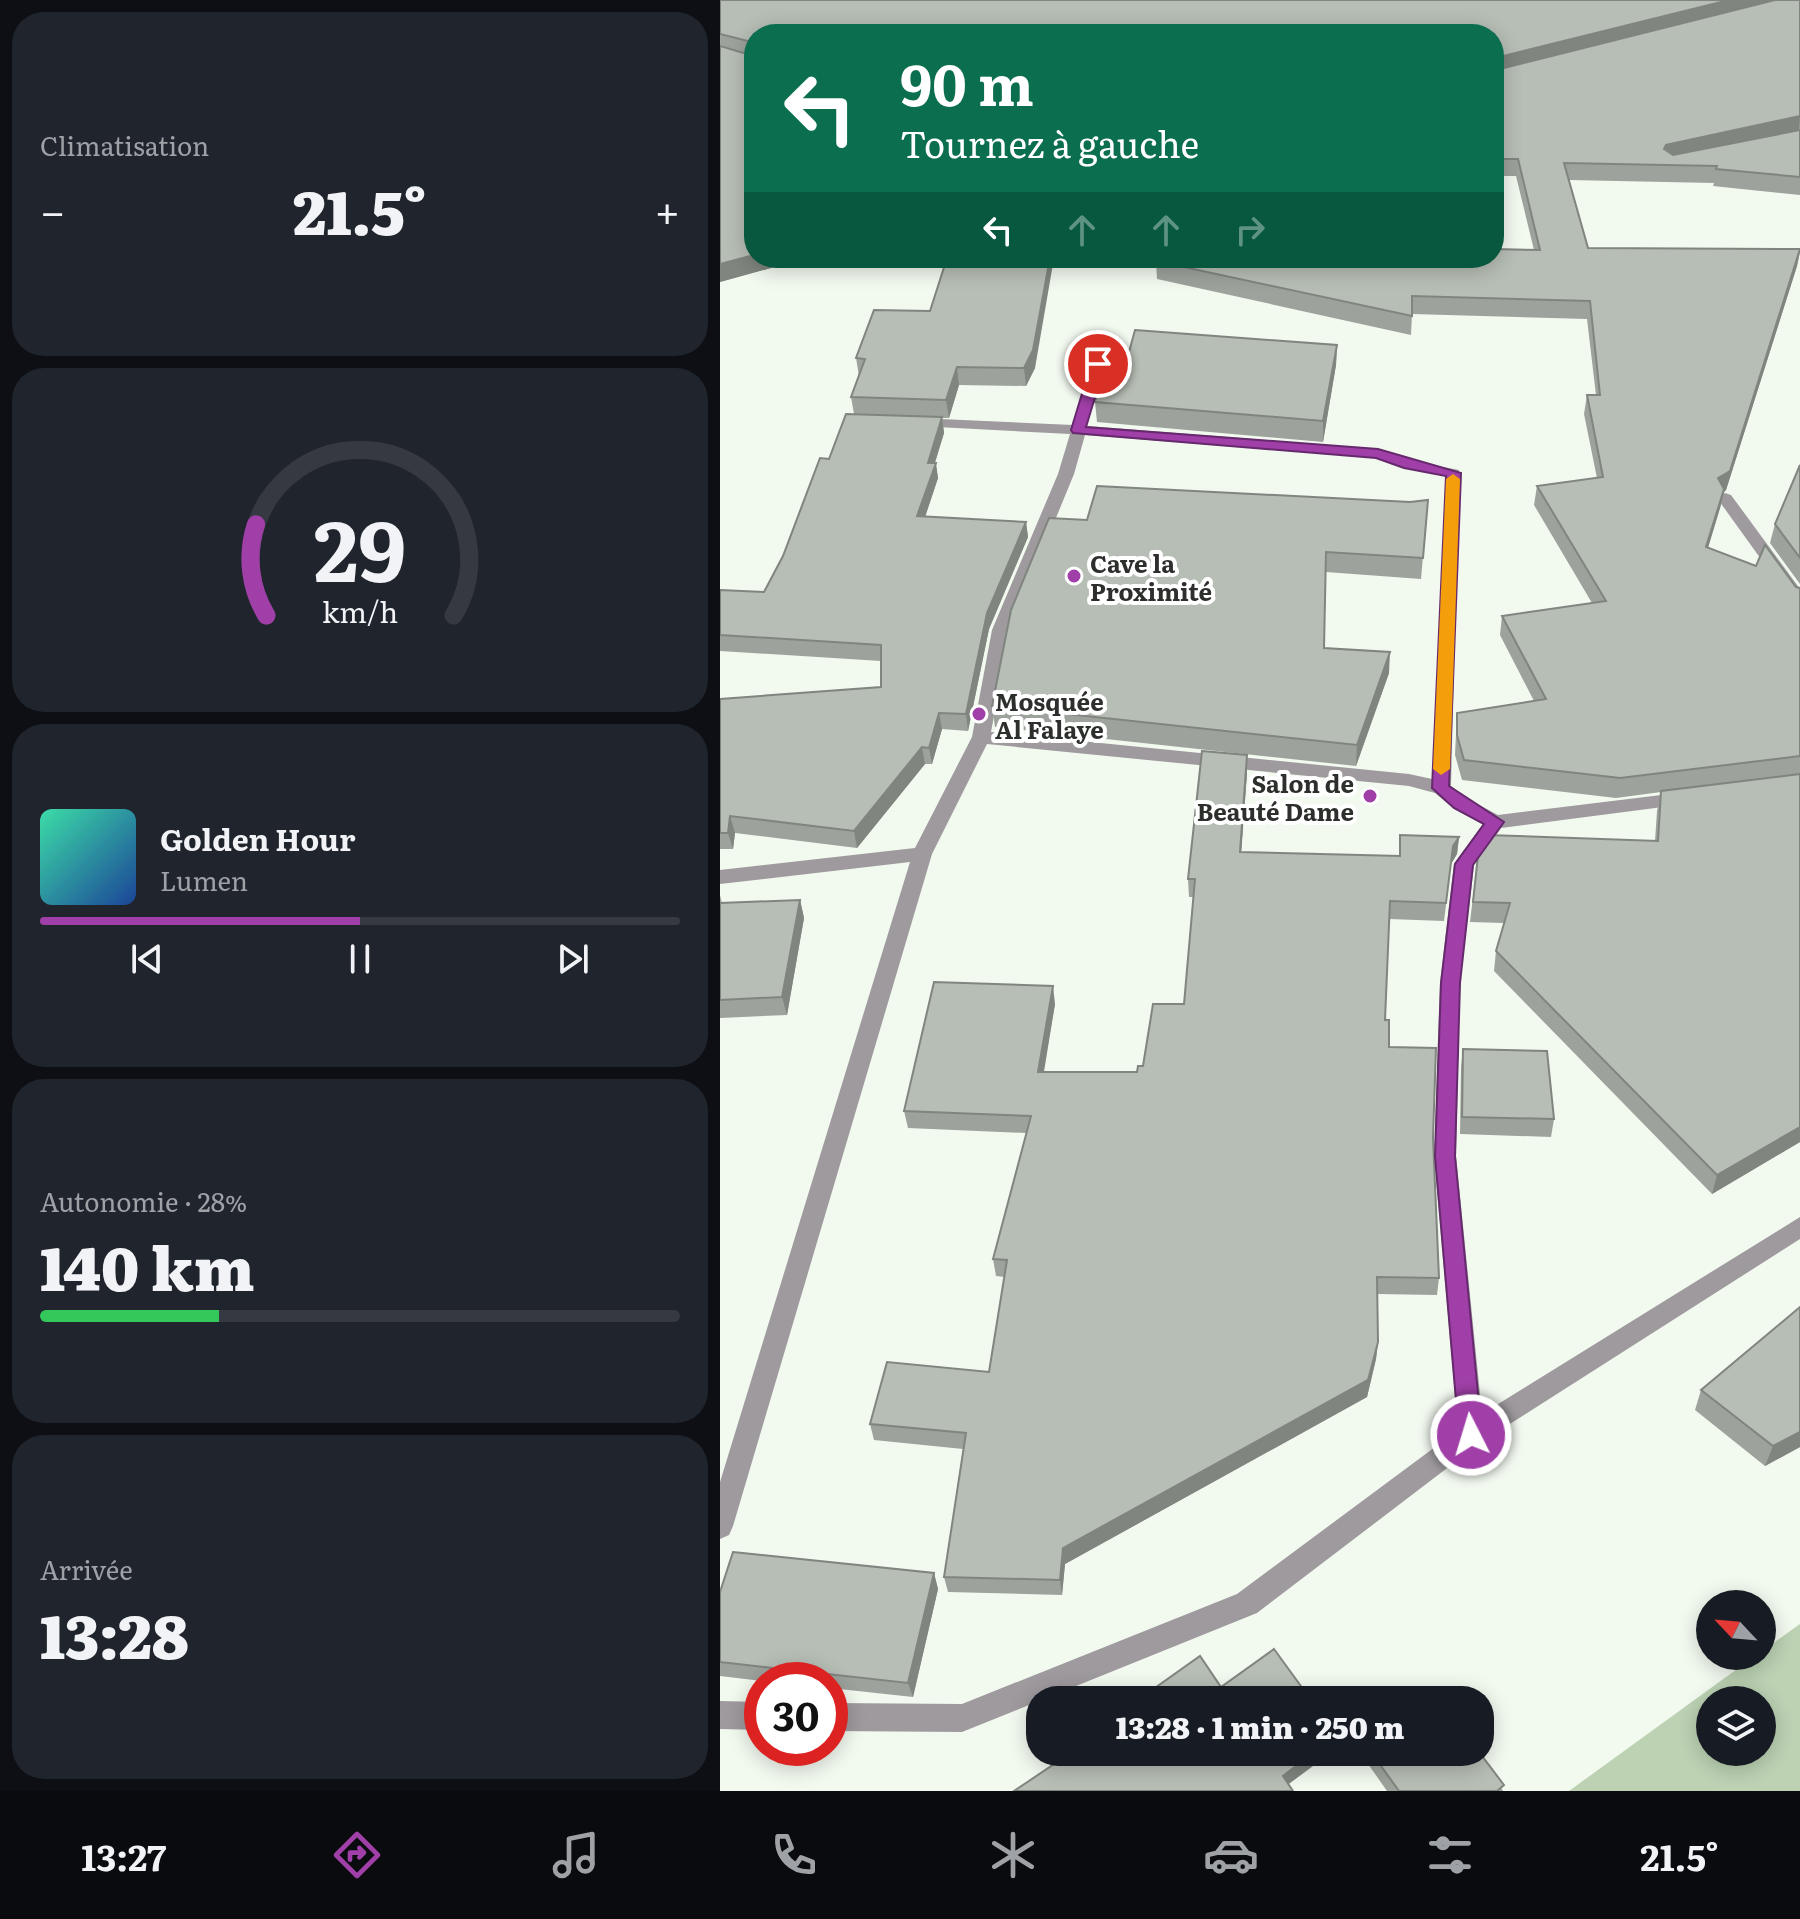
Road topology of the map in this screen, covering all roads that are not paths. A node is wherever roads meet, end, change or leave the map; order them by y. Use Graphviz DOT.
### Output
graph roads {
  1 [pos="1098,364"];
  2 [pos="903,422"];
  3 [pos="1078,430"];
  4 [pos="1725,498"];
  5 [pos="1800,601"];
  6 [pos="981,737"];
  7 [pos="1441,788"];
  8 [pos="1708,795"];
  9 [pos="1495,822"];
  10 [pos="922,854"];
  11 [pos="720,877"];
  12 [pos="1800,1227"];
  13 [pos="1471,1435"];
  14 [pos="720,1526"];
  15 [pos="720,1715"];
  16 [pos="744,1716"];
  17 [pos="848,1717"];
  1 -- 3 [label="street"];
  2 -- 3 [label="street"];
  3 -- 6 [label="street"];
  3 -- 7 [label="street"];
  4 -- 5 [label="street"];
  6 -- 7 [label="street"];
  6 -- 10 [label="street"];
  7 -- 9 [label="street"];
  8 -- 9 [label="street"];
  9 -- 13 [label="street"];
  10 -- 11 [label="street"];
  10 -- 14 [label="street"];
  12 -- 13 [label="street"];
  13 -- 17 [label="street"];
  15 -- 16 [label="street"];
}
